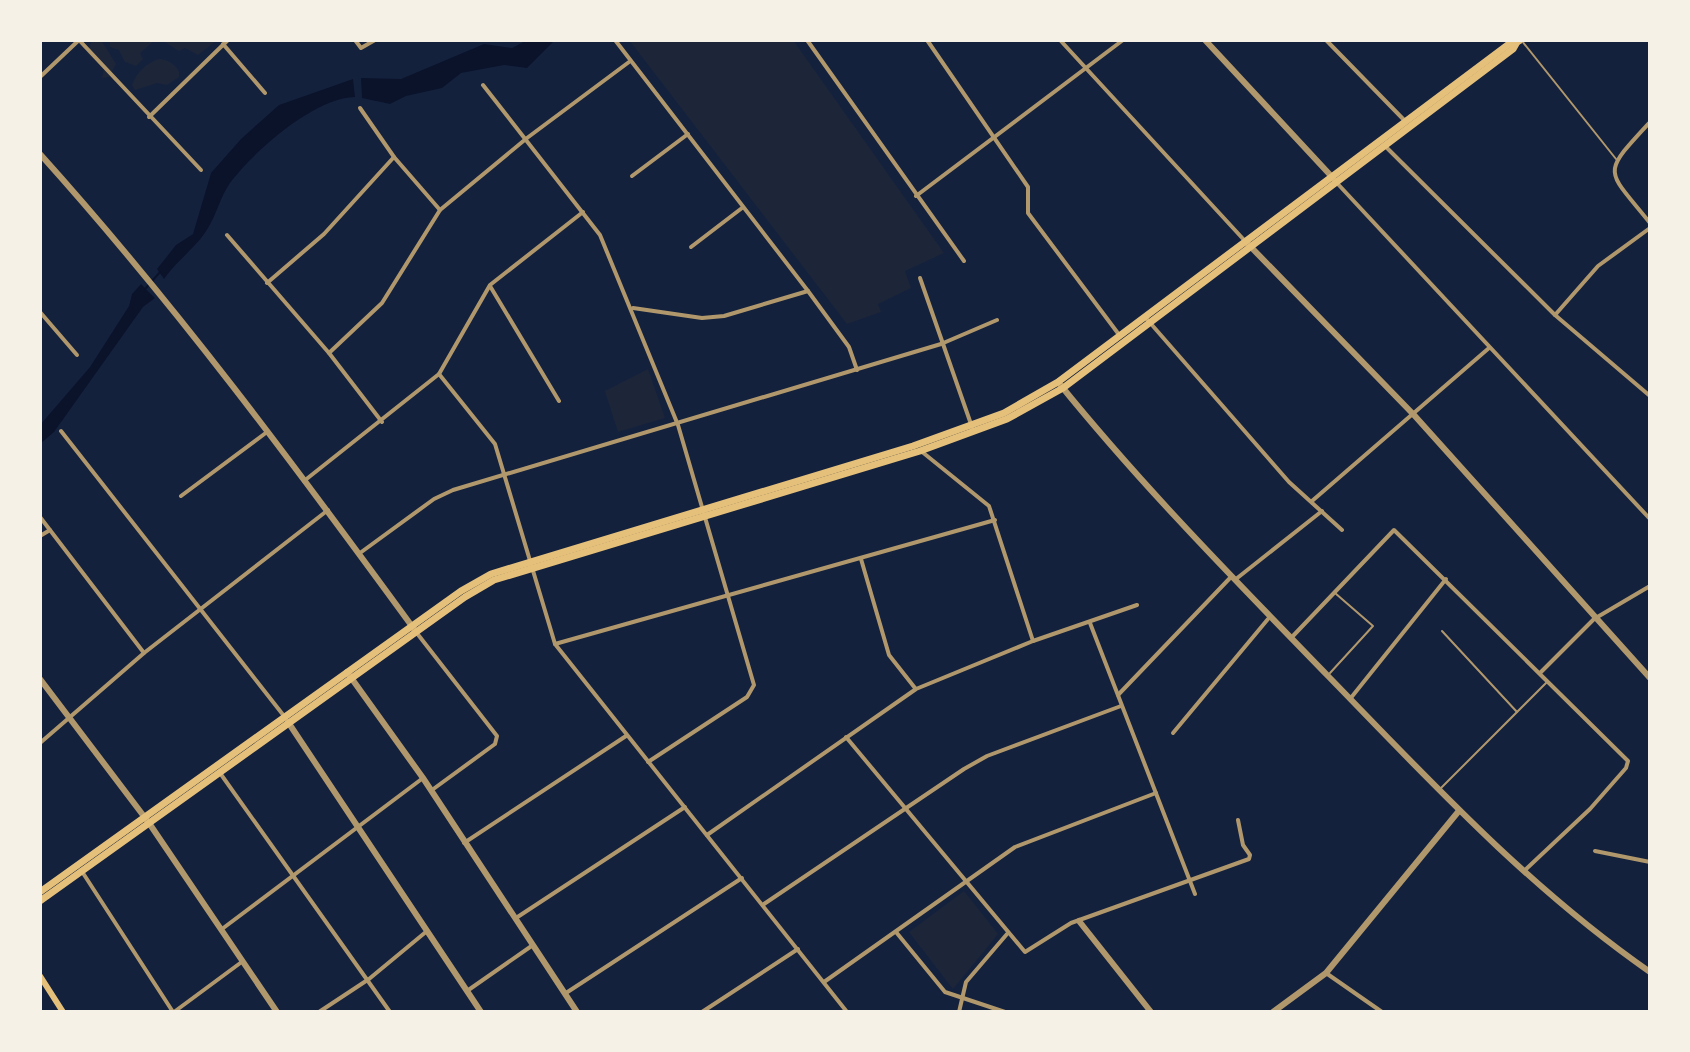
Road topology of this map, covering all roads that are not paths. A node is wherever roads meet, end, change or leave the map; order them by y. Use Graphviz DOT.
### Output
graph roads {
  1 [pos="79,40"];
  2 [pos="228,40"];
  3 [pos="355,40"];
  4 [pos="375,40"];
  5 [pos="615,40"];
  6 [pos="807,40"];
  7 [pos="927,40"];
  8 [pos="1060,40"];
  9 [pos="1123,40"];
  10 [pos="1205,40"];
  11 [pos="1326,40"];
  12 [pos="1520,41"];
  13 [pos="223,44"];
  14 [pos="629,62"];
  15 [pos="1085,68"];
  16 [pos="40,77"];
  17 [pos="483,85"];
  18 [pos="265,93"];
  19 [pos="360,108"];
  20 [pos="149,117"];
  21 [pos="1650,122"];
  22 [pos="1408,124"];
  23 [pos="688,134"];
  24 [pos="527,138"];
  25 [pos="994,138"];
  26 [pos="1383,143"];
  27 [pos="40,154"];
  28 [pos="394,157"];
  29 [pos="1616,159"];
  30 [pos="201,170"];
  31 [pos="632,176"];
  32 [pos="1334,179"];
  33 [pos="916,196"];
  34 [pos="742,208"];
  35 [pos="440,210"];
  36 [pos="584,212"];
  37 [pos="1650,226"];
  38 [pos="227,235"];
  39 [pos="1248,244"];
  40 [pos="691,247"];
  41 [pos="964,261"];
  42 [pos="920,278"];
  43 [pos="267,283"];
  44 [pos="490,285"];
  45 [pos="808,291"];
  46 [pos="633,308"];
  47 [pos="40,312"];
  48 [pos="1555,315"];
  49 [pos="997,320"];
  50 [pos="1147,320"];
  51 [pos="1122,338"];
  52 [pos="941,344"];
  53 [pos="1489,348"];
  54 [pos="329,353"];
  55 [pos="77,355"];
  56 [pos="857,370"];
  57 [pos="439,374"];
  58 [pos="1060,385"];
  59 [pos="1650,396"];
  60 [pos="559,401"];
  61 [pos="1414,415"];
  62 [pos="382,422"];
  63 [pos="678,425"];
  64 [pos="973,428"];
  65 [pos="61,431"];
  66 [pos="267,432"];
  67 [pos="917,448"];
  68 [pos="506,474"];
  69 [pos="304,481"];
  70 [pos="181,496"];
  71 [pos="1312,501"];
  72 [pos="328,510"];
  73 [pos="1322,511"];
  74 [pos="704,512"];
  75 [pos="40,517"];
  76 [pos="1650,519"];
  77 [pos="995,520"];
  78 [pos="50,530"];
  79 [pos="1342,530"];
  80 [pos="40,536"];
  81 [pos="360,553"];
  82 [pos="861,559"];
  83 [pos="530,564"];
  84 [pos="1446,579"];
  85 [pos="1231,580"];
  86 [pos="1650,586"];
  87 [pos="1334,593"];
  88 [pos="729,597"];
  89 [pos="1137,605"];
  90 [pos="200,608"];
  91 [pos="1268,619"];
  92 [pos="1594,619"];
  93 [pos="1090,623"];
  94 [pos="414,629"];
  95 [pos="1442,631"];
  96 [pos="1290,639"];
  97 [pos="1033,641"];
  98 [pos="555,644"];
  99 [pos="144,653"];
  100 [pos="1540,673"];
  101 [pos="349,675"];
  102 [pos="1327,676"];
  103 [pos="1650,678"];
  104 [pos="40,679"];
  105 [pos="1548,682"];
  106 [pos="916,689"];
  107 [pos="1118,695"];
  108 [pos="1349,700"];
  109 [pos="1121,706"];
  110 [pos="1517,712"];
  111 [pos="68,718"];
  112 [pos="287,720"];
  113 [pos="1173,733"];
  114 [pos="626,736"];
  115 [pos="846,737"];
  116 [pos="40,743"];
  117 [pos="648,762"];
  118 [pos="218,769"];
  119 [pos="423,778"];
  120 [pos="431,791"];
  121 [pos="1438,792"];
  122 [pos="1156,793"];
  123 [pos="685,807"];
  124 [pos="904,807"];
  125 [pos="1458,812"];
  126 [pos="146,820"];
  127 [pos="1238,820"];
  128 [pos="361,827"];
  129 [pos="707,835"];
  130 [pos="464,843"];
  131 [pos="1595,851"];
  132 [pos="1650,862"];
  133 [pos="80,868"];
  134 [pos="1524,871"];
  135 [pos="292,877"];
  136 [pos="742,878"];
  137 [pos="1190,879"];
  138 [pos="965,882"];
  139 [pos="40,892"];
  140 [pos="1195,894"];
  141 [pos="40,901"];
  142 [pos="764,904"];
  143 [pos="516,918"];
  144 [pos="1079,921"];
  145 [pos="222,929"];
  146 [pos="427,931"];
  147 [pos="895,932"];
  148 [pos="1007,934"];
  149 [pos="533,945"];
  150 [pos="798,949"];
  151 [pos="243,961"];
  152 [pos="1650,972"];
  153 [pos="1326,973"];
  154 [pos="40,976"];
  155 [pos="369,979"];
  156 [pos="824,982"];
  157 [pos="467,991"];
  158 [pos="566,993"];
  159 [pos="964,1000"];
  160 [pos="63,1012"];
  161 [pos="173,1012"];
  162 [pos="277,1012"];
  163 [pos="319,1012"];
  164 [pos="390,1012"];
  165 [pos="481,1012"];
  166 [pos="577,1012"];
  167 [pos="702,1012"];
  168 [pos="847,1012"];
  169 [pos="959,1012"];
  170 [pos="1005,1012"];
  171 [pos="1151,1012"];
  172 [pos="1273,1012"];
  173 [pos="1382,1012"];
  1 -- 16 [label="street"];
  1 -- 20 [label="street"];
  2 -- 13 [label="street"];
  3 -- 4 [label="street"];
  5 -- 14 [label="street"];
  6 -- 33 [label="street"];
  7 -- 25 [label="street"];
  8 -- 15 [label="street"];
  9 -- 15 [label="street"];
  10 -- 32 [label="street"];
  11 -- 22 [label="street"];
  12 -- 22 [label="main road"];
  12 -- 29 [label="lane"];
  13 -- 18 [label="street"];
  13 -- 20 [label="street"];
  14 -- 23 [label="street"];
  14 -- 24 [label="street"];
  15 -- 25 [label="street"];
  15 -- 39 [label="street"];
  17 -- 24 [label="street"];
  19 -- 28 [label="street"];
  20 -- 30 [label="street"];
  21 -- 29 [label="street"];
  22 -- 26 [label="main road"];
  23 -- 31 [label="street"];
  23 -- 34 [label="street"];
  24 -- 35 [label="street"];
  24 -- 36 [label="street"];
  25 -- 33 [label="street"];
  25 -- 51 [label="street"];
  26 -- 32 [label="main road"];
  26 -- 48 [label="street"];
  27 -- 66 [label="street"];
  28 -- 35 [label="street"];
  28 -- 43 [label="street"];
  29 -- 37 [label="street"];
  32 -- 39 [label="main road"];
  32 -- 53 [label="street"];
  33 -- 41 [label="street"];
  34 -- 40 [label="street"];
  34 -- 45 [label="street"];
  35 -- 54 [label="street"];
  36 -- 44 [label="street"];
  36 -- 46 [label="street"];
  37 -- 48 [label="street"];
  38 -- 43 [label="street"];
  39 -- 50 [label="main road"];
  39 -- 61 [label="street"];
  42 -- 52 [label="street"];
  43 -- 54 [label="street"];
  44 -- 57 [label="street"];
  44 -- 60 [label="street"];
  45 -- 46 [label="street"];
  45 -- 56 [label="street"];
  46 -- 63 [label="street"];
  47 -- 55 [label="street"];
  48 -- 59 [label="street"];
  49 -- 52 [label="street"];
  50 -- 51 [label="main road"];
  50 -- 71 [label="street"];
  51 -- 58 [label="main road"];
  52 -- 56 [label="street"];
  52 -- 64 [label="street"];
  53 -- 61 [label="street"];
  53 -- 76 [label="street"];
  54 -- 62 [label="street"];
  56 -- 63 [label="street"];
  57 -- 62 [label="street"];
  57 -- 68 [label="street"];
  58 -- 64 [label="main road"];
  58 -- 85 [label="street"];
  61 -- 71 [label="street"];
  61 -- 92 [label="street"];
  62 -- 69 [label="street"];
  63 -- 68 [label="street"];
  63 -- 74 [label="street"];
  64 -- 67 [label="main road"];
  65 -- 90 [label="street"];
  66 -- 69 [label="street"];
  66 -- 70 [label="street"];
  67 -- 74 [label="main road"];
  67 -- 77 [label="street"];
  68 -- 81 [label="street"];
  68 -- 83 [label="street"];
  69 -- 72 [label="street"];
  71 -- 73 [label="street"];
  72 -- 81 [label="street"];
  72 -- 90 [label="street"];
  73 -- 79 [label="street"];
  73 -- 85 [label="street"];
  74 -- 83 [label="main road"];
  74 -- 88 [label="street"];
  75 -- 78 [label="street"];
  77 -- 82 [label="street"];
  77 -- 97 [label="street"];
  78 -- 80 [label="street"];
  78 -- 99 [label="street"];
  81 -- 94 [label="street"];
  82 -- 88 [label="street"];
  82 -- 106 [label="street"];
  83 -- 94 [label="main road"];
  83 -- 98 [label="street"];
  84 -- 87 [label="street"];
  84 -- 100 [label="street"];
  84 -- 108 [label="street"];
  85 -- 91 [label="street"];
  85 -- 107 [label="street"];
  86 -- 92 [label="street"];
  87 -- 96 [label="street"];
  87 -- 102 [label="lane"];
  88 -- 98 [label="street"];
  88 -- 117 [label="street"];
  89 -- 93 [label="street"];
  90 -- 99 [label="street"];
  90 -- 112 [label="street"];
  91 -- 96 [label="street"];
  91 -- 113 [label="street"];
  92 -- 100 [label="street"];
  92 -- 103 [label="street"];
  93 -- 97 [label="street"];
  93 -- 107 [label="street"];
  94 -- 101 [label="main road"];
  94 -- 120 [label="street"];
  95 -- 110 [label="lane"];
  96 -- 102 [label="street"];
  97 -- 106 [label="street"];
  98 -- 114 [label="street"];
  99 -- 111 [label="street"];
  100 -- 105 [label="street"];
  101 -- 112 [label="main road"];
  101 -- 119 [label="street"];
  102 -- 108 [label="street"];
  104 -- 111 [label="street"];
  105 -- 110 [label="lane"];
  105 -- 134 [label="street"];
  106 -- 115 [label="street"];
  107 -- 109 [label="street"];
  108 -- 121 [label="street"];
  109 -- 122 [label="street"];
  109 -- 124 [label="street"];
  110 -- 121 [label="lane"];
  111 -- 116 [label="street"];
  111 -- 126 [label="street"];
  112 -- 118 [label="main road"];
  112 -- 128 [label="street"];
  114 -- 117 [label="street"];
  114 -- 130 [label="street"];
  115 -- 124 [label="street"];
  115 -- 129 [label="street"];
  117 -- 123 [label="street"];
  118 -- 126 [label="main road"];
  118 -- 135 [label="street"];
  119 -- 120 [label="street"];
  119 -- 128 [label="street"];
  120 -- 130 [label="street"];
  121 -- 125 [label="street"];
  122 -- 137 [label="street"];
  122 -- 138 [label="street"];
  123 -- 129 [label="street"];
  123 -- 143 [label="street"];
  124 -- 138 [label="street"];
  124 -- 142 [label="street"];
  125 -- 134 [label="street"];
  125 -- 153 [label="street"];
  126 -- 133 [label="main road"];
  126 -- 145 [label="street"];
  127 -- 137 [label="street"];
  128 -- 135 [label="street"];
  128 -- 146 [label="street"];
  129 -- 136 [label="street"];
  130 -- 143 [label="street"];
  131 -- 132 [label="street"];
  133 -- 139 [label="main road"];
  133 -- 141 [label="main road"];
  133 -- 161 [label="street"];
  134 -- 152 [label="street"];
  135 -- 145 [label="street"];
  135 -- 155 [label="street"];
  136 -- 142 [label="street"];
  136 -- 158 [label="street"];
  137 -- 140 [label="street"];
  137 -- 144 [label="street"];
  138 -- 147 [label="street"];
  138 -- 148 [label="street"];
  142 -- 150 [label="street"];
  143 -- 149 [label="street"];
  144 -- 148 [label="street"];
  144 -- 171 [label="street"];
  145 -- 151 [label="street"];
  146 -- 155 [label="street"];
  146 -- 157 [label="street"];
  147 -- 156 [label="street"];
  147 -- 159 [label="street"];
  148 -- 159 [label="street"];
  149 -- 157 [label="street"];
  149 -- 158 [label="street"];
  150 -- 156 [label="street"];
  150 -- 167 [label="street"];
  151 -- 161 [label="street"];
  151 -- 162 [label="street"];
  153 -- 172 [label="street"];
  153 -- 173 [label="street"];
  154 -- 160 [label="main road"];
  155 -- 163 [label="street"];
  155 -- 164 [label="street"];
  156 -- 168 [label="street"];
  157 -- 165 [label="street"];
  158 -- 166 [label="street"];
  159 -- 169 [label="street"];
  159 -- 170 [label="street"];
}
